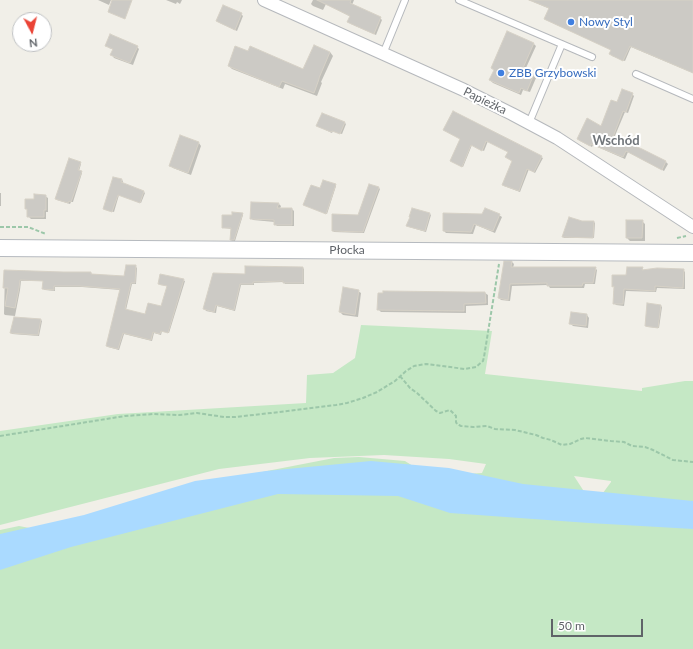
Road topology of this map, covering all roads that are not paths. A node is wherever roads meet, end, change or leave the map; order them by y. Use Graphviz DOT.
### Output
graph roads {
  1 [pos="264,0"];
  2 [pos="405,0"];
  3 [pos="459,0"];
  4 [pos="562,44"];
  5 [pos="383,54"];
  6 [pos="592,57"];
  7 [pos="636,74"];
  8 [pos="693,99"];
  9 [pos="529,123"];
  10 [pos="693,227"];
  11 [pos="0,248"];
  12 [pos="693,253"];
  1 -- 5 [label="street, Papieżka"];
  2 -- 5 [label="lane"];
  3 -- 4 [label="lane"];
  4 -- 6 [label="lane"];
  4 -- 9 [label="lane"];
  5 -- 9 [label="street, Papieżka"];
  7 -- 8 [label="lane"];
  9 -- 10 [label="street, Papieżka"];
  11 -- 12 [label="street, Płocka"];
}
